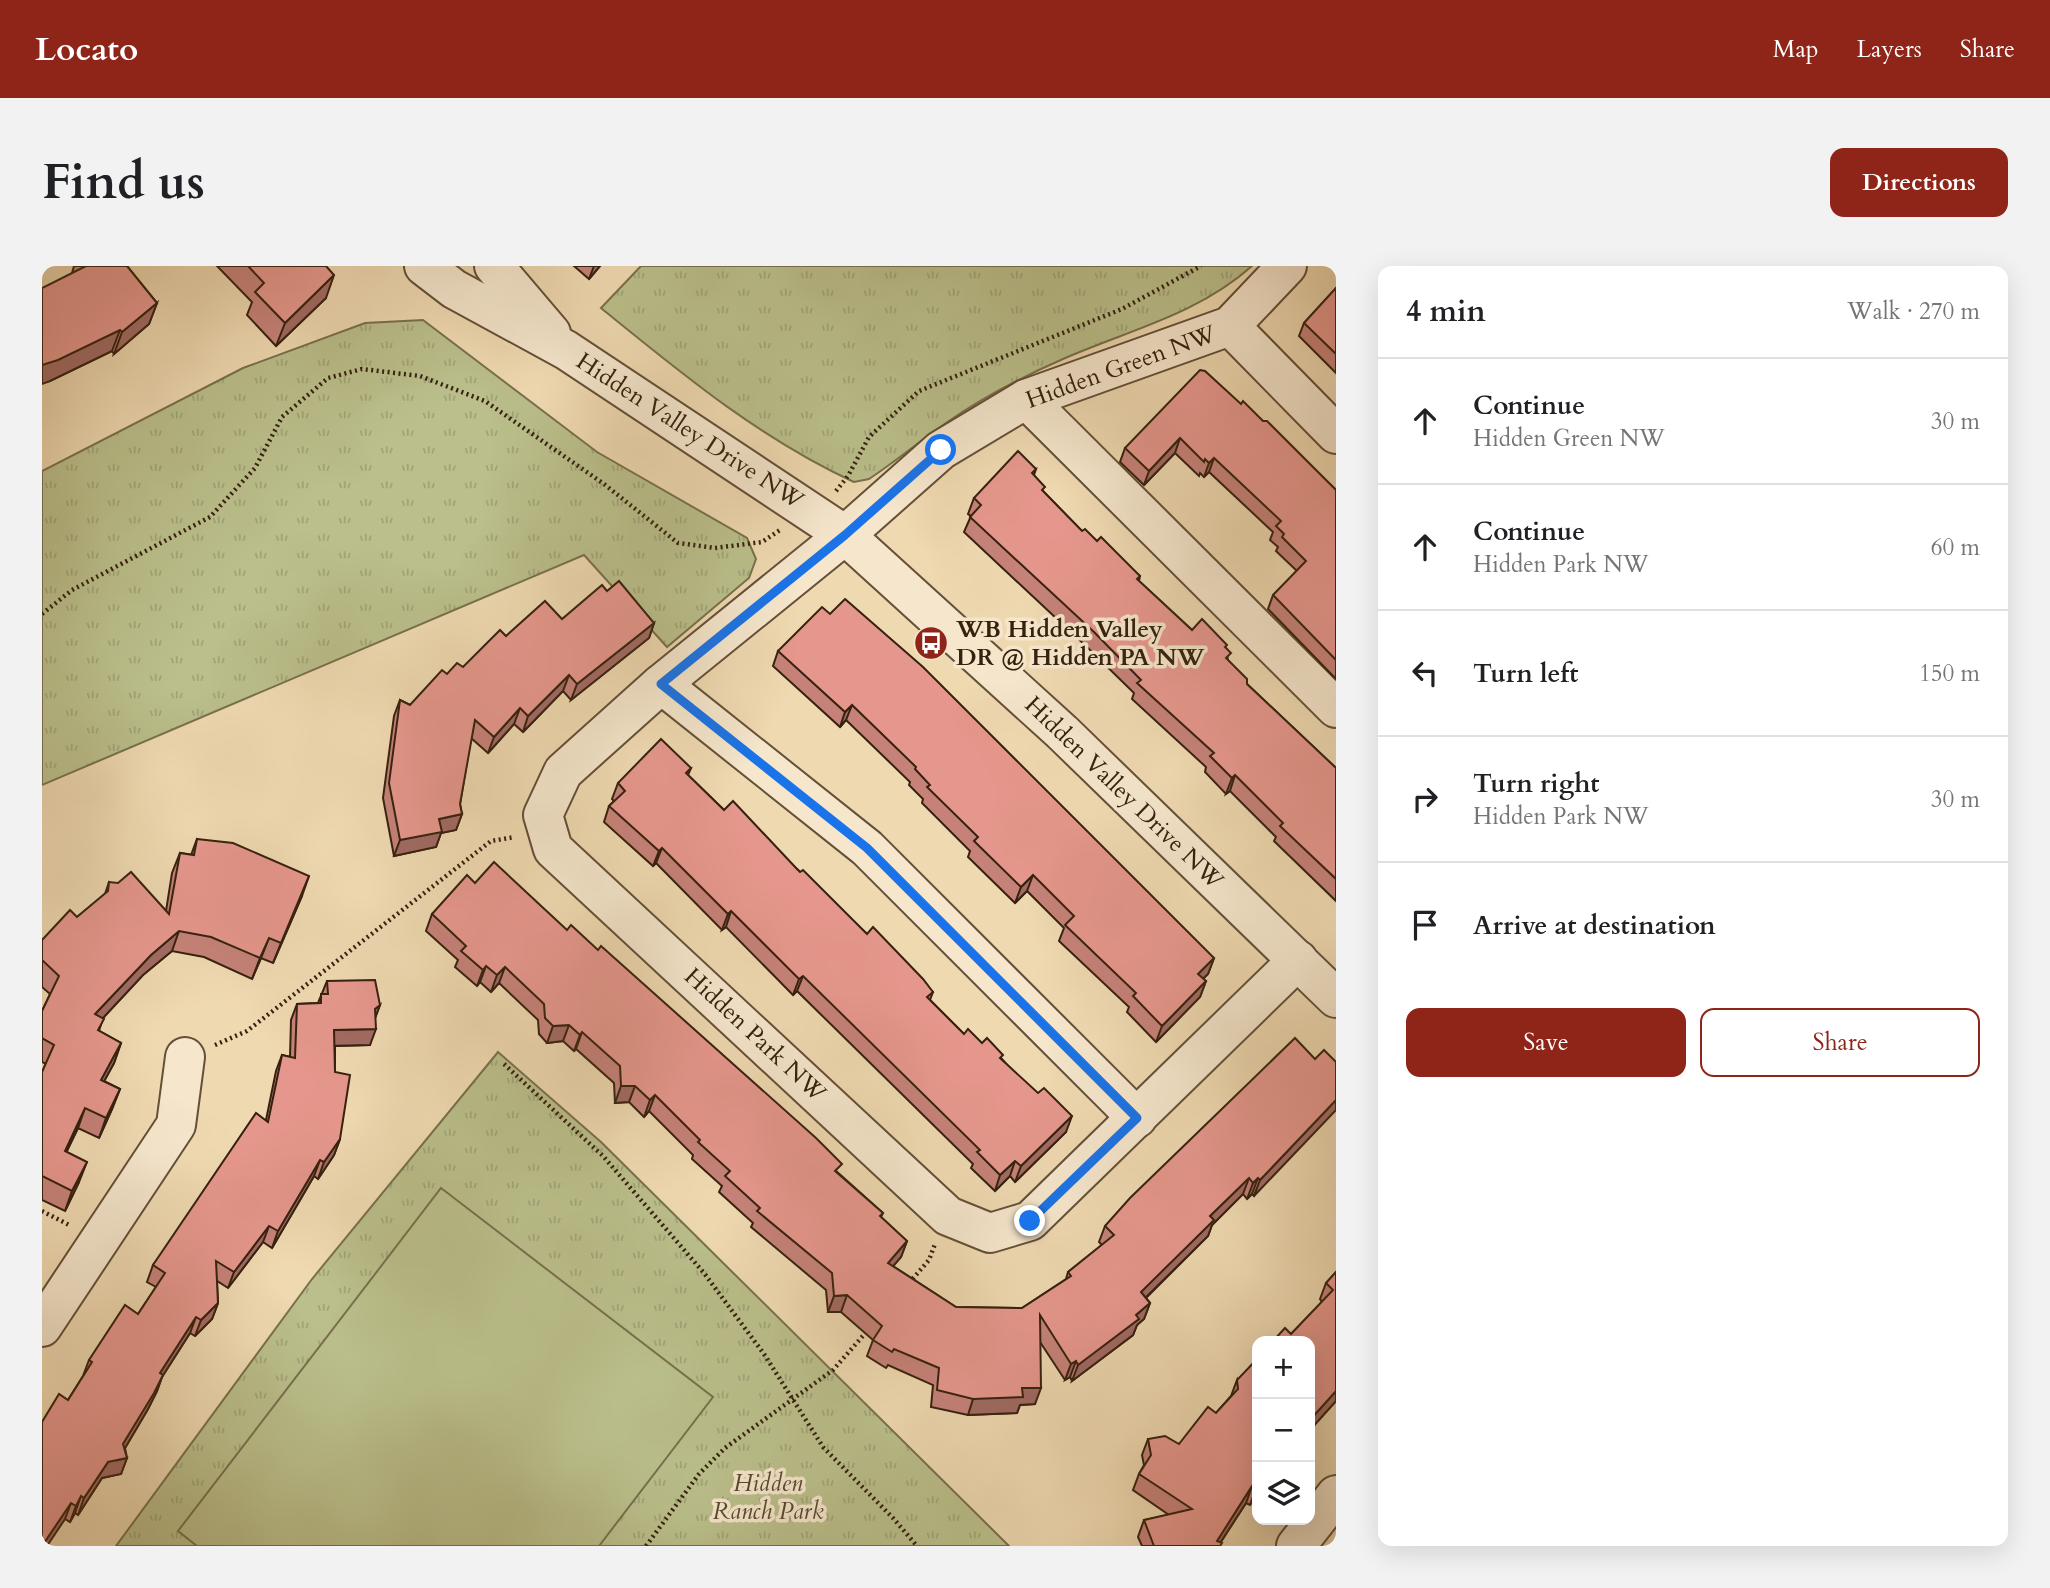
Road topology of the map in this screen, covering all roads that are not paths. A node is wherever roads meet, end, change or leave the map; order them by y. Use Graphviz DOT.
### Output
graph roads {
  1 [pos="424,266"];
  2 [pos="494,266"];
  3 [pos="1287,266"];
  4 [pos="1230,326"];
  5 [pos="566,350"];
  6 [pos="1026,399"];
  7 [pos="1336,434"];
  8 [pos="845,535"];
  9 [pos="661,684"];
  10 [pos="1336,708"];
  11 [pos="1298,960"];
  12 [pos="1336,998"];
  13 [pos="185,1057"];
  14 [pos="1137,1118"];
  15 [pos="42,1327"];
  16 [pos="1336,1495"];
  17 [pos="1296,1546"];
  1 -- 5 [label="street, Hidden Valley Drive NW"];
  2 -- 5 [label="street, Hidden Valley Drive NW"];
  3 -- 4 [label="street, Hidden Green NW"];
  4 -- 6 [label="street, Hidden Green NW"];
  4 -- 7 [label="street, Hidden Green NW"];
  5 -- 8 [label="street, Hidden Valley Drive NW"];
  6 -- 8 [label="street, Hidden Green NW"];
  6 -- 10 [label="street"];
  8 -- 9 [label="street"];
  8 -- 11 [label="street, Hidden Valley Drive NW"];
  9 -- 14 [label="street"];
  9 -- 14 [label="street, Hidden Park NW"];
  11 -- 12 [label="street, Hidden Valley Drive NW"];
  11 -- 14 [label="street, Hidden Park NW"];
  13 -- 15 [label="street"];
  16 -- 17 [label="street"];
}
